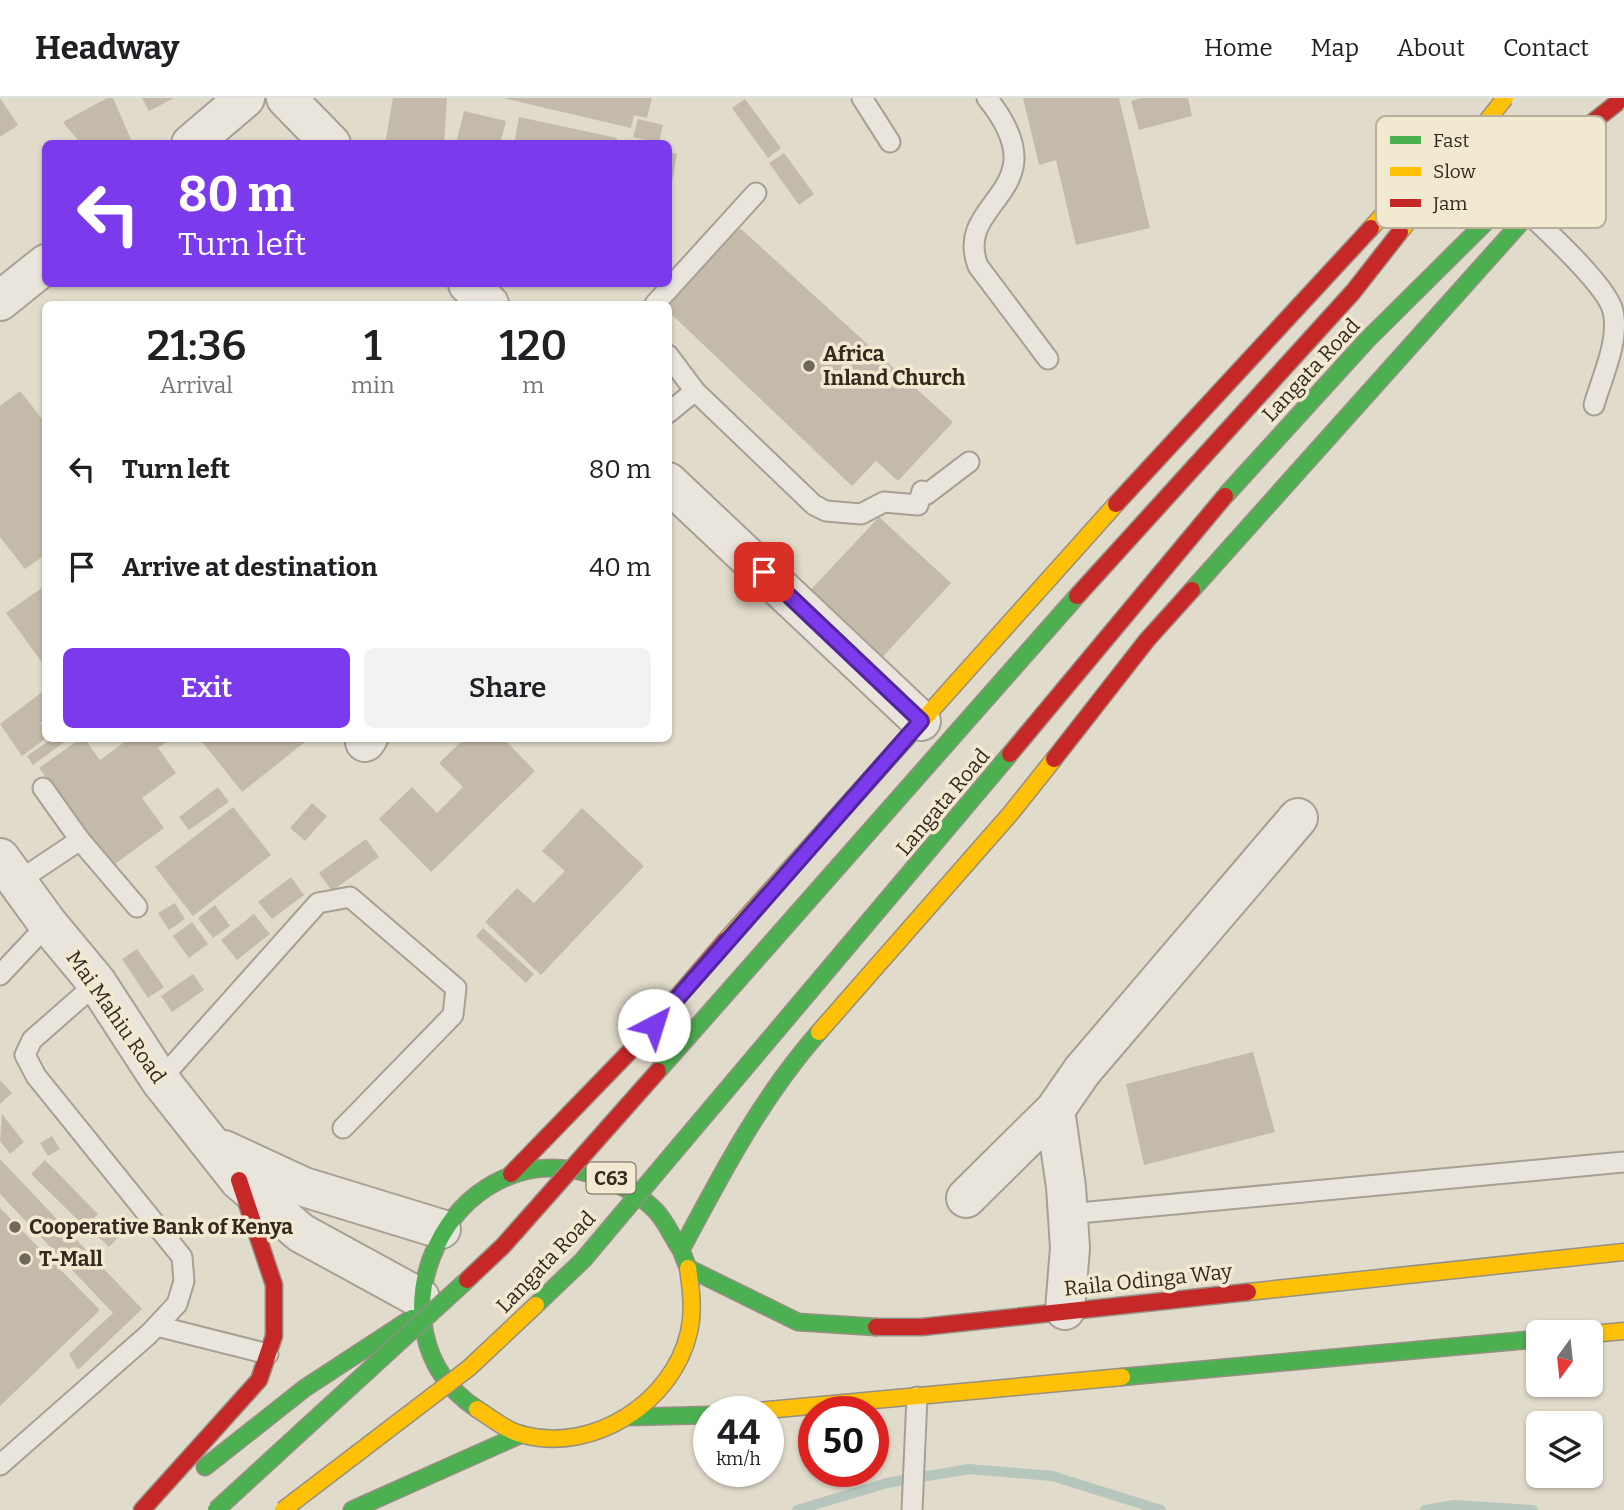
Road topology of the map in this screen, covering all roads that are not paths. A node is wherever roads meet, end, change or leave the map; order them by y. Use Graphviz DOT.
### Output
graph roads {
  1 [pos="245,98"];
  2 [pos="286,98"];
  3 [pos="862,98"];
  4 [pos="987,98"];
  5 [pos="1490,98"];
  6 [pos="1505,98"];
  7 [pos="1620,100"];
  8 [pos="1474,116"];
  9 [pos="1491,116"];
  10 [pos="1600,116"];
  11 [pos="1606,118"];
  12 [pos="196,140"];
  13 [pos="327,140"];
  14 [pos="890,142"];
  15 [pos="756,193"];
  16 [pos="1376,223"];
  17 [pos="1403,228"];
  18 [pos="1480,228"];
  19 [pos="1516,228"];
  20 [pos="1543,228"];
  21 [pos="42,267"];
  22 [pos="672,285"];
  23 [pos="471,287"];
  24 [pos="670,287"];
  25 [pos="0,301"];
  26 [pos="486,301"];
  27 [pos="658,301"];
  28 [pos="1048,359"];
  29 [pos="672,360"];
  30 [pos="695,391"];
  31 [pos="1594,405"];
  32 [pos="672,410"];
  33 [pos="969,462"];
  34 [pos="672,486"];
  35 [pos="921,721"];
  36 [pos="43,788"];
  37 [pos="1298,818"];
  38 [pos="80,840"];
  39 [pos="9,870"];
  40 [pos="138,907"];
  41 [pos="48,924"];
  42 [pos="0,975"];
  43 [pos="97,984"];
  44 [pos="160,1080"];
  45 [pos="1055,1110"];
  46 [pos="343,1128"];
  47 [pos="206,1142"];
  48 [pos="1624,1162"];
  49 [pos="511,1174"];
  50 [pos="239,1180"];
  51 [pos="965,1198"];
  52 [pos="1068,1214"];
  53 [pos="441,1229"];
  54 [pos="681,1250"];
  55 [pos="1624,1252"];
  56 [pos="688,1268"];
  57 [pos="420,1305"];
  58 [pos="1065,1310"];
  59 [pos="157,1326"];
  60 [pos="1624,1331"];
  61 [pos="1603,1333"];
  62 [pos="1526,1340"];
  63 [pos="268,1354"];
  64 [pos="917,1397"];
  65 [pos="784,1409"];
  66 [pos="693,1415"];
  67 [pos="630,1417"];
  68 [pos="522,1434"];
  69 [pos="0,1465"];
  70 [pos="142,1510"];
  71 [pos="156,1510"];
  72 [pos="216,1510"];
  73 [pos="283,1510"];
  74 [pos="352,1510"];
  75 [pos="912,1510"];
  1 -- 12 [label="street"];
  2 -- 13 [label="street"];
  3 -- 14 [label="lane"];
  4 -- 28 [label="lane"];
  5 -- 8 [label="main road"];
  6 -- 9 [label="main road, Langata Road, bridge"];
  7 -- 10 [label="main road, Langata Road, bridge"];
  7 -- 11 [label="main road, Langata Road"];
  15 -- 22 [label="lane"];
  16 -- 35 [label="main road"];
  17 -- 72 [label="main road, Langata Road, bridge"];
  18 -- 73 [label="main road, Langata Road, bridge"];
  19 -- 54 [label="main road, Langata Road"];
  20 -- 31 [label="lane"];
  21 -- 25 [label="street"];
  23 -- 26 [label="street"];
  24 -- 27 [label="lane"];
  29 -- 30 [label="lane"];
  30 -- 32 [label="lane"];
  30 -- 33 [label="lane"];
  34 -- 35 [label="street"];
  35 -- 49 [label="main road"];
  36 -- 38 [label="lane"];
  37 -- 45 [label="street"];
  38 -- 39 [label="lane"];
  38 -- 40 [label="lane"];
  39 -- 41 [label="street, Mai Mahiu Road"];
  41 -- 42 [label="lane"];
  41 -- 43 [label="street, Mai Mahiu Road"];
  43 -- 44 [label="street, Mai Mahiu Road"];
  43 -- 59 [label="lane"];
  44 -- 46 [label="lane"];
  44 -- 47 [label="street, Mai Mahiu Road"];
  45 -- 51 [label="street"];
  45 -- 52 [label="street"];
  47 -- 50 [label="street, Mai Mahiu Road"];
  47 -- 53 [label="street"];
  48 -- 52 [label="lane"];
  49 -- 53 [label="main road, C63"];
  49 -- 54 [label="main road, C63"];
  50 -- 57 [label="street, Mai Mahiu Road"];
  50 -- 63 [label="main road"];
  52 -- 58 [label="street"];
  53 -- 57 [label="main road, C63"];
  54 -- 56 [label="main road, C63"];
  55 -- 58 [label="main road, Raila Odinga Way"];
  56 -- 58 [label="main road, Raila Odinga Way"];
  56 -- 67 [label="main road, C63"];
  57 -- 68 [label="main road, C63"];
  57 -- 71 [label="main road"];
  59 -- 63 [label="lane"];
  59 -- 69 [label="lane"];
  60 -- 61 [label="main road"];
  62 -- 64 [label="main road"];
  63 -- 70 [label="main road"];
  64 -- 65 [label="main road"];
  64 -- 75 [label="lane"];
  66 -- 67 [label="main road"];
  67 -- 68 [label="main road, C63"];
  68 -- 74 [label="main road"];
}
